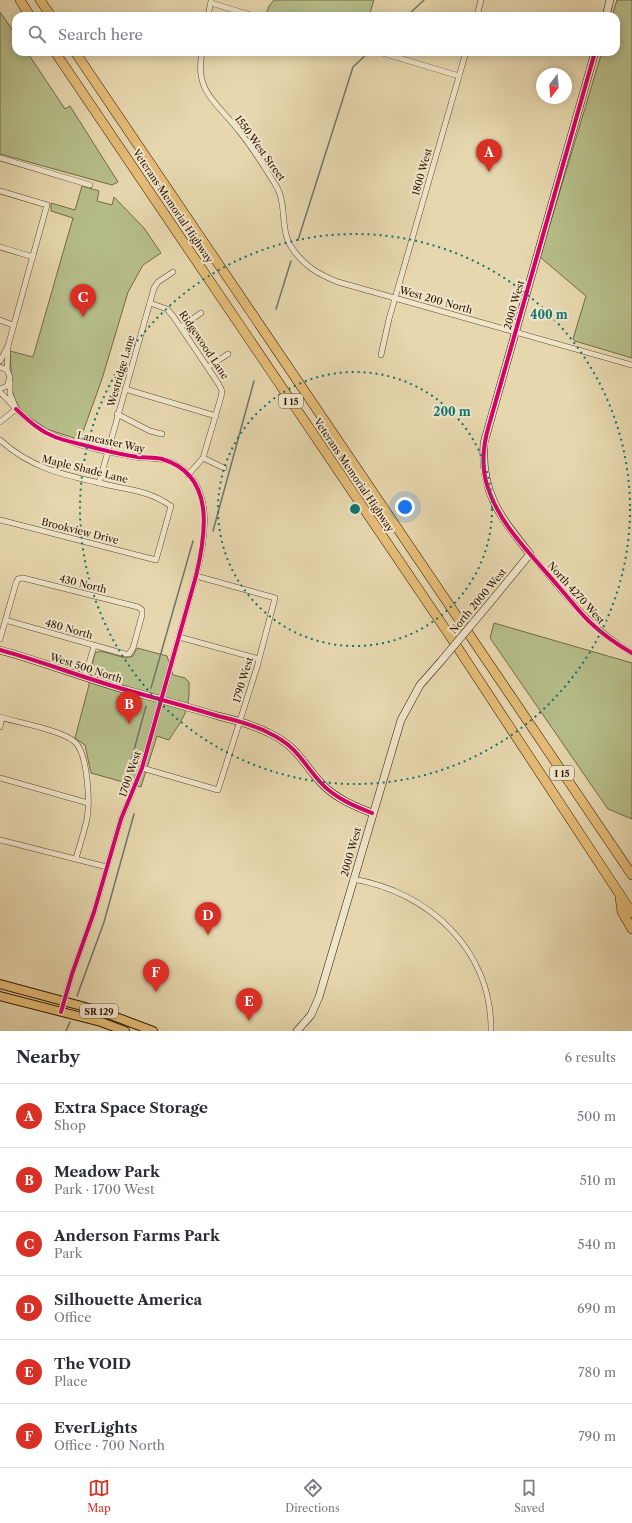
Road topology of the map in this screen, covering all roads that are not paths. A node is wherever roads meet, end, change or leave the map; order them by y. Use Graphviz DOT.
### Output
graph roads {
  1 [pos="20,0"];
  2 [pos="40,0"];
  3 [pos="482,0"];
  4 [pos="610,0"];
  5 [pos="211,1"];
  6 [pos="28,12"];
  7 [pos="48,12"];
  8 [pos="209,12"];
  9 [pos="243,12"];
  10 [pos="478,12"];
  11 [pos="607,12"];
  12 [pos="58,56"];
  13 [pos="78,56"];
  14 [pos="202,56"];
  15 [pos="392,56"];
  16 [pos="465,56"];
  17 [pos="594,56"];
  18 [pos="459,76"];
  19 [pos="0,158"];
  20 [pos="90,185"];
  21 [pos="0,191"];
  22 [pos="0,248"];
  23 [pos="32,257"];
  24 [pos="300,258"];
  25 [pos="173,272"];
  26 [pos="395,297"];
  27 [pos="150,303"];
  28 [pos="201,314"];
  29 [pos="0,320"];
  30 [pos="13,325"];
  31 [pos="181,327"];
  32 [pos="515,331"];
  33 [pos="8,346"];
  34 [pos="228,354"];
  35 [pos="381,355"];
  36 [pos="0,361"];
  37 [pos="632,365"];
  38 [pos="0,367"];
  39 [pos="208,367"];
  40 [pos="7,370"];
  41 [pos="10,381"];
  42 [pos="125,389"];
  43 [pos="0,390"];
  44 [pos="16,409"];
  45 [pos="117,414"];
  46 [pos="216,416"];
  47 [pos="0,422"];
  48 [pos="162,434"];
  49 [pos="0,440"];
  50 [pos="107,451"];
  51 [pos="203,458"];
  52 [pos="224,468"];
  53 [pos="188,475"];
  54 [pos="99,483"];
  55 [pos="0,520"];
  56 [pos="204,540"];
  57 [pos="530,554"];
  58 [pos="156,560"];
  59 [pos="196,576"];
  60 [pos="5,620"];
  61 [pos="179,637"];
  62 [pos="0,639"];
  63 [pos="94,646"];
  64 [pos="0,650"];
  65 [pos="632,653"];
  66 [pos="129,654"];
  67 [pos="259,659"];
  68 [pos="442,660"];
  69 [pos="85,677"];
  70 [pos="161,699"];
  71 [pos="1,718"];
  72 [pos="240,722"];
  73 [pos="0,726"];
  74 [pos="142,768"];
  75 [pos="0,778"];
  76 [pos="88,803"];
  77 [pos="372,813"];
  78 [pos="0,840"];
  79 [pos="76,858"];
  80 [pos="107,867"];
  81 [pos="632,875"];
  82 [pos="353,879"];
  83 [pos="620,896"];
  84 [pos="632,913"];
  85 [pos="632,929"];
  86 [pos="0,984"];
  87 [pos="0,996"];
  88 [pos="64,1001"];
  89 [pos="62,1012"];
  90 [pos="125,1031"];
  91 [pos="153,1031"];
  92 [pos="297,1031"];
  93 [pos="491,1031"];
  1 -- 6 [label="highway"];
  2 -- 7 [label="highway"];
  3 -- 10 [label="street"];
  4 -- 11 [label="street"];
  5 -- 8 [label="street"];
  5 -- 9 [label="street"];
  12 -- 83 [label="highway, Veterans Memorial Highway / I 15"];
  13 -- 81 [label="highway, Veterans Memorial Highway / I 15"];
  14 -- 24 [label="street, 1550 West Street"];
  15 -- 18 [label="street"];
  16 -- 18 [label="street, 1800 West"];
  17 -- 32 [label="street, 2000 West"];
  18 -- 26 [label="street, 1800 West"];
  19 -- 20 [label="street"];
  21 -- 23 [label="street"];
  22 -- 23 [label="street"];
  23 -- 30 [label="street"];
  24 -- 26 [label="street, West 200 North"];
  25 -- 27 [label="street, Westridge Lane"];
  26 -- 32 [label="street, West 200 North"];
  26 -- 35 [label="street, 1800 West"];
  27 -- 31 [label="street, Ridgewood Lane"];
  27 -- 42 [label="street, Westridge Lane"];
  28 -- 31 [label="street"];
  29 -- 30 [label="street"];
  30 -- 33 [label="street"];
  31 -- 39 [label="street, Ridgewood Lane"];
  32 -- 37 [label="street, West 200 North"];
  32 -- 57 [label="street, 2000 West"];
  33 -- 36 [label="street"];
  33 -- 40 [label="street, Lancaster Way"];
  34 -- 39 [label="street"];
  38 -- 40 [label="street"];
  39 -- 46 [label="street, Ridgewood Lane"];
  40 -- 41 [label="street, Lancaster Way"];
  41 -- 43 [label="street"];
  41 -- 44 [label="street, Lancaster Way"];
  42 -- 45 [label="street, Westridge Lane"];
  42 -- 46 [label="street"];
  43 -- 44 [label="street, Lancaster Way"];
  44 -- 47 [label="street"];
  44 -- 50 [label="street, Lancaster Way"];
  45 -- 48 [label="street"];
  45 -- 50 [label="street, Westridge Lane"];
  46 -- 51 [label="street, Ridgewood Lane"];
  49 -- 54 [label="street, Maple Shade Lane"];
  50 -- 53 [label="street, Lancaster Way"];
  50 -- 54 [label="street, Westridge Lane"];
  51 -- 52 [label="street"];
  51 -- 53 [label="street, Ridgewood Lane"];
  53 -- 56 [label="street, Lancaster Way"];
  54 -- 58 [label="street, Maple Shade Lane"];
  55 -- 58 [label="street, Brookview Drive"];
  56 -- 59 [label="street, 1700 West"];
  57 -- 65 [label="street, North 4270 West"];
  57 -- 68 [label="street, North 2000 West, bridge"];
  59 -- 61 [label="street, 1700 West"];
  59 -- 67 [label="street, 1790 West"];
  60 -- 62 [label="street"];
  60 -- 63 [label="street, 480 North"];
  60 -- 66 [label="street, 430 North"];
  61 -- 67 [label="street"];
  61 -- 70 [label="street, 1700 West"];
  63 -- 66 [label="street, 480 North"];
  63 -- 69 [label="street"];
  64 -- 69 [label="street, West 500 North"];
  67 -- 72 [label="street, 1790 West"];
  68 -- 77 [label="street, 2000 West"];
  69 -- 70 [label="street, West 500 North"];
  70 -- 72 [label="street, West 500 North"];
  70 -- 74 [label="street, 1700 West"];
  71 -- 73 [label="street"];
  71 -- 76 [label="street"];
  72 -- 74 [label="street, 1790 West"];
  72 -- 77 [label="street, West 500 North"];
  74 -- 80 [label="street, 1700 West"];
  75 -- 76 [label="street"];
  76 -- 79 [label="street"];
  77 -- 82 [label="street, 2000 West"];
  78 -- 79 [label="street"];
  79 -- 80 [label="street"];
  80 -- 88 [label="street, 1700 West"];
  82 -- 92 [label="street, 2000 West"];
  82 -- 93 [label="street"];
  83 -- 84 [label="highway, Veterans Memorial Highway / I 15"];
  83 -- 85 [label="highway"];
  86 -- 88 [label="main road, SR 129"];
  87 -- 89 [label="main road, SR 129"];
  88 -- 89 [label="street, 1700 West"];
  88 -- 91 [label="main road, SR 129"];
  89 -- 90 [label="main road, SR 129"];
}
